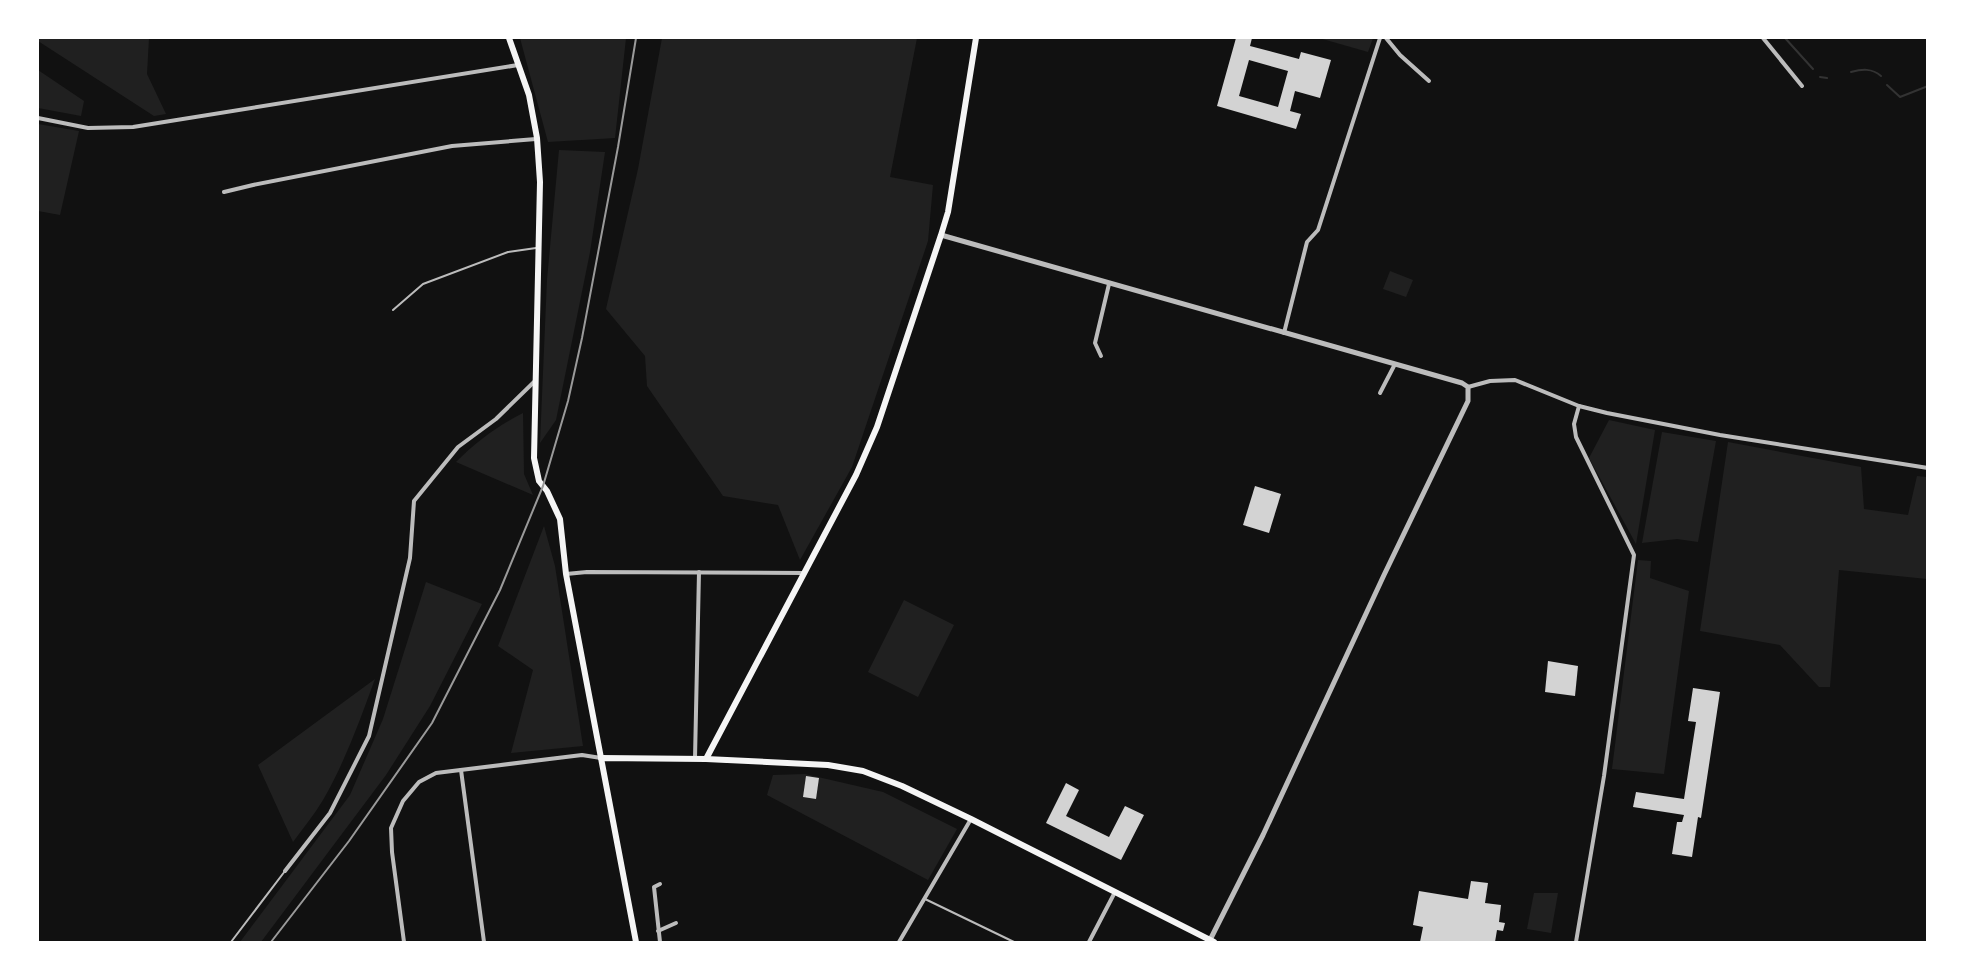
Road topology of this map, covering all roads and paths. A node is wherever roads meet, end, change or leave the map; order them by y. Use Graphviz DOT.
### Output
graph roads {
  1 [pos="509,38"];
  2 [pos="976,38"];
  3 [pos="1380,38"];
  4 [pos="1386,38"];
  5 [pos="1763,38"];
  6 [pos="518,65"];
  7 [pos="1429,81"];
  8 [pos="1802,86"];
  9 [pos="38,117"];
  10 [pos="537,138"];
  11 [pos="224,192"];
  12 [pos="941,235"];
  13 [pos="539,247"];
  14 [pos="1109,284"];
  15 [pos="393,310"];
  16 [pos="1284,333"];
  17 [pos="1101,356"];
  18 [pos="1395,364"];
  19 [pos="537,379"];
  20 [pos="1468,387"];
  21 [pos="1380,393"];
  22 [pos="1579,406"];
  23 [pos="1928,468"];
  24 [pos="699,572"];
  25 [pos="805,573"];
  26 [pos="566,574"];
  27 [pos="602,758"];
  28 [pos="695,758"];
  29 [pos="706,759"];
  30 [pos="461,770"];
  31 [pos="971,819"];
  32 [pos="285,871"];
  33 [pos="660,884"];
  34 [pos="1115,892"];
  35 [pos="925,899"];
  36 [pos="676,923"];
  37 [pos="658,931"];
  38 [pos="231,942"];
  39 [pos="404,942"];
  40 [pos="484,942"];
  41 [pos="636,942"];
  42 [pos="660,942"];
  43 [pos="899,942"];
  44 [pos="1014,942"];
  45 [pos="1089,942"];
  46 [pos="1211,942"];
  47 [pos="1576,942"];
  1 -- 6 [label="main road"];
  2 -- 12 [label="main road"];
  3 -- 16 [label="street"];
  4 -- 7 [label="street"];
  5 -- 8 [label="street"];
  6 -- 9 [label="street"];
  6 -- 10 [label="main road"];
  10 -- 11 [label="street"];
  10 -- 13 [label="main road"];
  12 -- 14 [label="street"];
  12 -- 25 [label="main road"];
  13 -- 15 [label="lane"];
  13 -- 19 [label="main road"];
  14 -- 16 [label="street"];
  14 -- 17 [label="street"];
  16 -- 18 [label="street"];
  18 -- 20 [label="street"];
  18 -- 21 [label="street"];
  19 -- 26 [label="main road"];
  19 -- 32 [label="street"];
  20 -- 22 [label="street"];
  20 -- 46 [label="street"];
  22 -- 23 [label="street"];
  22 -- 47 [label="street"];
  24 -- 25 [label="street"];
  24 -- 26 [label="street"];
  24 -- 28 [label="street"];
  25 -- 29 [label="main road"];
  26 -- 27 [label="main road"];
  27 -- 28 [label="main road"];
  27 -- 30 [label="street"];
  27 -- 41 [label="main road"];
  28 -- 29 [label="main road"];
  29 -- 31 [label="main road"];
  30 -- 39 [label="street"];
  30 -- 40 [label="street"];
  31 -- 34 [label="main road"];
  31 -- 35 [label="street"];
  32 -- 38 [label="lane"];
  33 -- 37 [label="street"];
  34 -- 45 [label="street"];
  34 -- 46 [label="main road"];
  35 -- 43 [label="street"];
  35 -- 44 [label="lane"];
  36 -- 37 [label="street"];
  37 -- 42 [label="street"];
}
